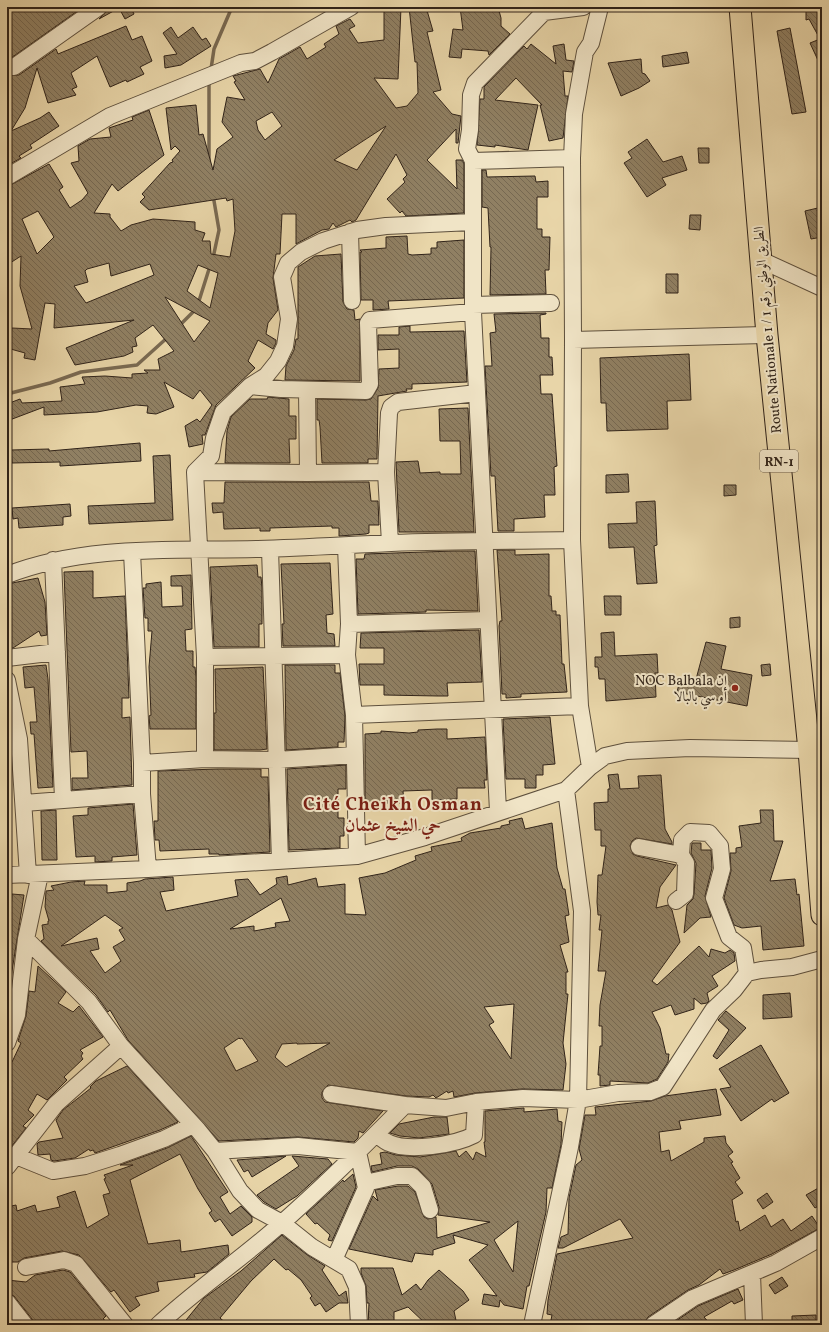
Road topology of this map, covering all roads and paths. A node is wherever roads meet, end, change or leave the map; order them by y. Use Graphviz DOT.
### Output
graph roads {
  1 [pos="99,7"];
  2 [pos="351,7"];
  3 [pos="584,7"];
  4 [pos="600,7"];
  5 [pos="740,7"];
  6 [pos="7,67"];
  7 [pos="572,158"];
  8 [pos="473,161"];
  9 [pos="7,177"];
  10 [pos="472,222"];
  11 [pos="350,232"];
  12 [pos="761,260"];
  13 [pos="822,288"];
  14 [pos="352,301"];
  15 [pos="551,303"];
  16 [pos="473,309"];
  17 [pos="767,334"];
  18 [pos="573,340"];
  19 [pos="250,386"];
  20 [pos="308,390"];
  21 [pos="477,392"];
  22 [pos="195,472"];
  23 [pos="386,472"];
  24 [pos="308,473"];
  25 [pos="572,540"];
  26 [pos="485,542"];
  27 [pos="390,543"];
  28 [pos="346,546"];
  29 [pos="270,549"];
  30 [pos="199,551"];
  31 [pos="132,552"];
  32 [pos="53,560"];
  33 [pos="7,575"];
  34 [pos="488,620"];
  35 [pos="349,624"];
  36 [pos="57,652"];
  37 [pos="347,655"];
  38 [pos="274,656"];
  39 [pos="205,657"];
  40 [pos="7,658"];
  41 [pos="7,680"];
  42 [pos="580,706"];
  43 [pos="492,708"];
  44 [pos="354,715"];
  45 [pos="809,750"];
  46 [pos="356,755"];
  47 [pos="205,760"];
  48 [pos="276,760"];
  49 [pos="142,763"];
  50 [pos="590,767"];
  51 [pos="566,790"];
  52 [pos="142,794"];
  53 [pos="63,799"];
  54 [pos="24,803"];
  55 [pos="498,811"];
  56 [pos="639,847"];
  57 [pos="681,855"];
  58 [pos="357,856"];
  59 [pos="280,861"];
  60 [pos="148,869"];
  61 [pos="34,874"];
  62 [pos="7,875"];
  63 [pos="676,901"];
  64 [pos="822,915"];
  65 [pos="26,939"];
  66 [pos="822,959"];
  67 [pos="747,973"];
  68 [pos="7,1043"];
  69 [pos="121,1046"];
  70 [pos="331,1094"];
  71 [pos="578,1100"];
  72 [pos="476,1102"];
  73 [pos="405,1105"];
  74 [pos="193,1125"];
  75 [pos="376,1134"];
  76 [pos="215,1151"];
  77 [pos="358,1152"];
  78 [pos="12,1162"];
  79 [pos="365,1183"];
  80 [pos="430,1210"];
  81 [pos="282,1223"];
  82 [pos="822,1237"];
  83 [pos="334,1260"];
  84 [pos="26,1268"];
  85 [pos="752,1274"];
  86 [pos="7,1302"];
  87 [pos="25,1325"];
  88 [pos="124,1325"];
  89 [pos="158,1325"];
  90 [pos="359,1325"];
  91 [pos="532,1325"];
  92 [pos="653,1325"];
  93 [pos="754,1325"];
  1 -- 6 [label="street"];
  2 -- 9 [label="street"];
  3 -- 8 [label="street"];
  4 -- 7 [label="street"];
  5 -- 12 [label="main road, Route Nationale 1 / الطريق الوطني رقم 1 / RN-1"];
  7 -- 8 [label="street"];
  7 -- 18 [label="street"];
  8 -- 10 [label="street"];
  10 -- 11 [label="street"];
  10 -- 16 [label="street"];
  11 -- 14 [label="street"];
  11 -- 19 [label="street"];
  12 -- 13 [label="street"];
  12 -- 17 [label="main road, Route Nationale 1 / الطريق الوطني رقم 1 / RN-1"];
  15 -- 16 [label="street"];
  16 -- 20 [label="street"];
  16 -- 21 [label="street"];
  17 -- 18 [label="street"];
  17 -- 45 [label="main road, Route Nationale 1 / الطريق الوطني رقم 1 / RN-1"];
  18 -- 25 [label="street"];
  19 -- 20 [label="street"];
  19 -- 22 [label="street"];
  20 -- 24 [label="street"];
  21 -- 23 [label="street"];
  21 -- 26 [label="street"];
  22 -- 24 [label="street"];
  22 -- 30 [label="street"];
  23 -- 24 [label="street"];
  23 -- 27 [label="street"];
  25 -- 26 [label="street"];
  25 -- 42 [label="street"];
  26 -- 27 [label="street"];
  26 -- 34 [label="street"];
  27 -- 28 [label="street"];
  28 -- 29 [label="street"];
  28 -- 35 [label="street"];
  29 -- 30 [label="street"];
  29 -- 38 [label="street"];
  30 -- 31 [label="street"];
  30 -- 39 [label="street"];
  31 -- 32 [label="street"];
  31 -- 49 [label="street"];
  32 -- 33 [label="street"];
  32 -- 36 [label="street"];
  34 -- 35 [label="street"];
  34 -- 43 [label="street"];
  35 -- 37 [label="street"];
  36 -- 40 [label="street"];
  36 -- 53 [label="street"];
  37 -- 38 [label="street"];
  37 -- 44 [label="street"];
  38 -- 39 [label="street"];
  38 -- 48 [label="street"];
  39 -- 47 [label="street"];
  41 -- 54 [label="street"];
  42 -- 43 [label="street"];
  42 -- 50 [label="street"];
  43 -- 44 [label="street"];
  43 -- 55 [label="street"];
  44 -- 46 [label="street"];
  45 -- 50 [label="street"];
  45 -- 64 [label="main road, Route Nationale 1 / الطريق الوطني رقم 1 / RN-1"];
  46 -- 48 [label="street"];
  46 -- 58 [label="street"];
  47 -- 48 [label="street"];
  47 -- 49 [label="street"];
  48 -- 59 [label="street"];
  49 -- 52 [label="street"];
  50 -- 51 [label="street"];
  51 -- 55 [label="street"];
  51 -- 71 [label="street"];
  52 -- 53 [label="street"];
  52 -- 60 [label="street"];
  53 -- 54 [label="street"];
  54 -- 61 [label="street"];
  55 -- 58 [label="street"];
  56 -- 57 [label="street"];
  57 -- 63 [label="street"];
  57 -- 67 [label="street"];
  58 -- 59 [label="street"];
  59 -- 60 [label="street"];
  60 -- 61 [label="street"];
  61 -- 62 [label="street"];
  61 -- 65 [label="street"];
  65 -- 68 [label="street"];
  65 -- 69 [label="street"];
  66 -- 67 [label="street"];
  67 -- 71 [label="street"];
  69 -- 74 [label="street"];
  69 -- 78 [label="street"];
  70 -- 73 [label="street"];
  71 -- 72 [label="street"];
  71 -- 91 [label="street"];
  72 -- 73 [label="street"];
  72 -- 75 [label="street"];
  73 -- 75 [label="street"];
  74 -- 76 [label="street"];
  74 -- 78 [label="street"];
  75 -- 77 [label="street"];
  76 -- 77 [label="street"];
  76 -- 81 [label="street"];
  77 -- 79 [label="street"];
  77 -- 81 [label="street"];
  79 -- 80 [label="street"];
  79 -- 83 [label="street"];
  81 -- 83 [label="street"];
  81 -- 89 [label="street"];
  82 -- 85 [label="street"];
  83 -- 90 [label="street"];
  84 -- 88 [label="street"];
  85 -- 92 [label="street"];
  85 -- 93 [label="street"];
  86 -- 87 [label="street"];
}
